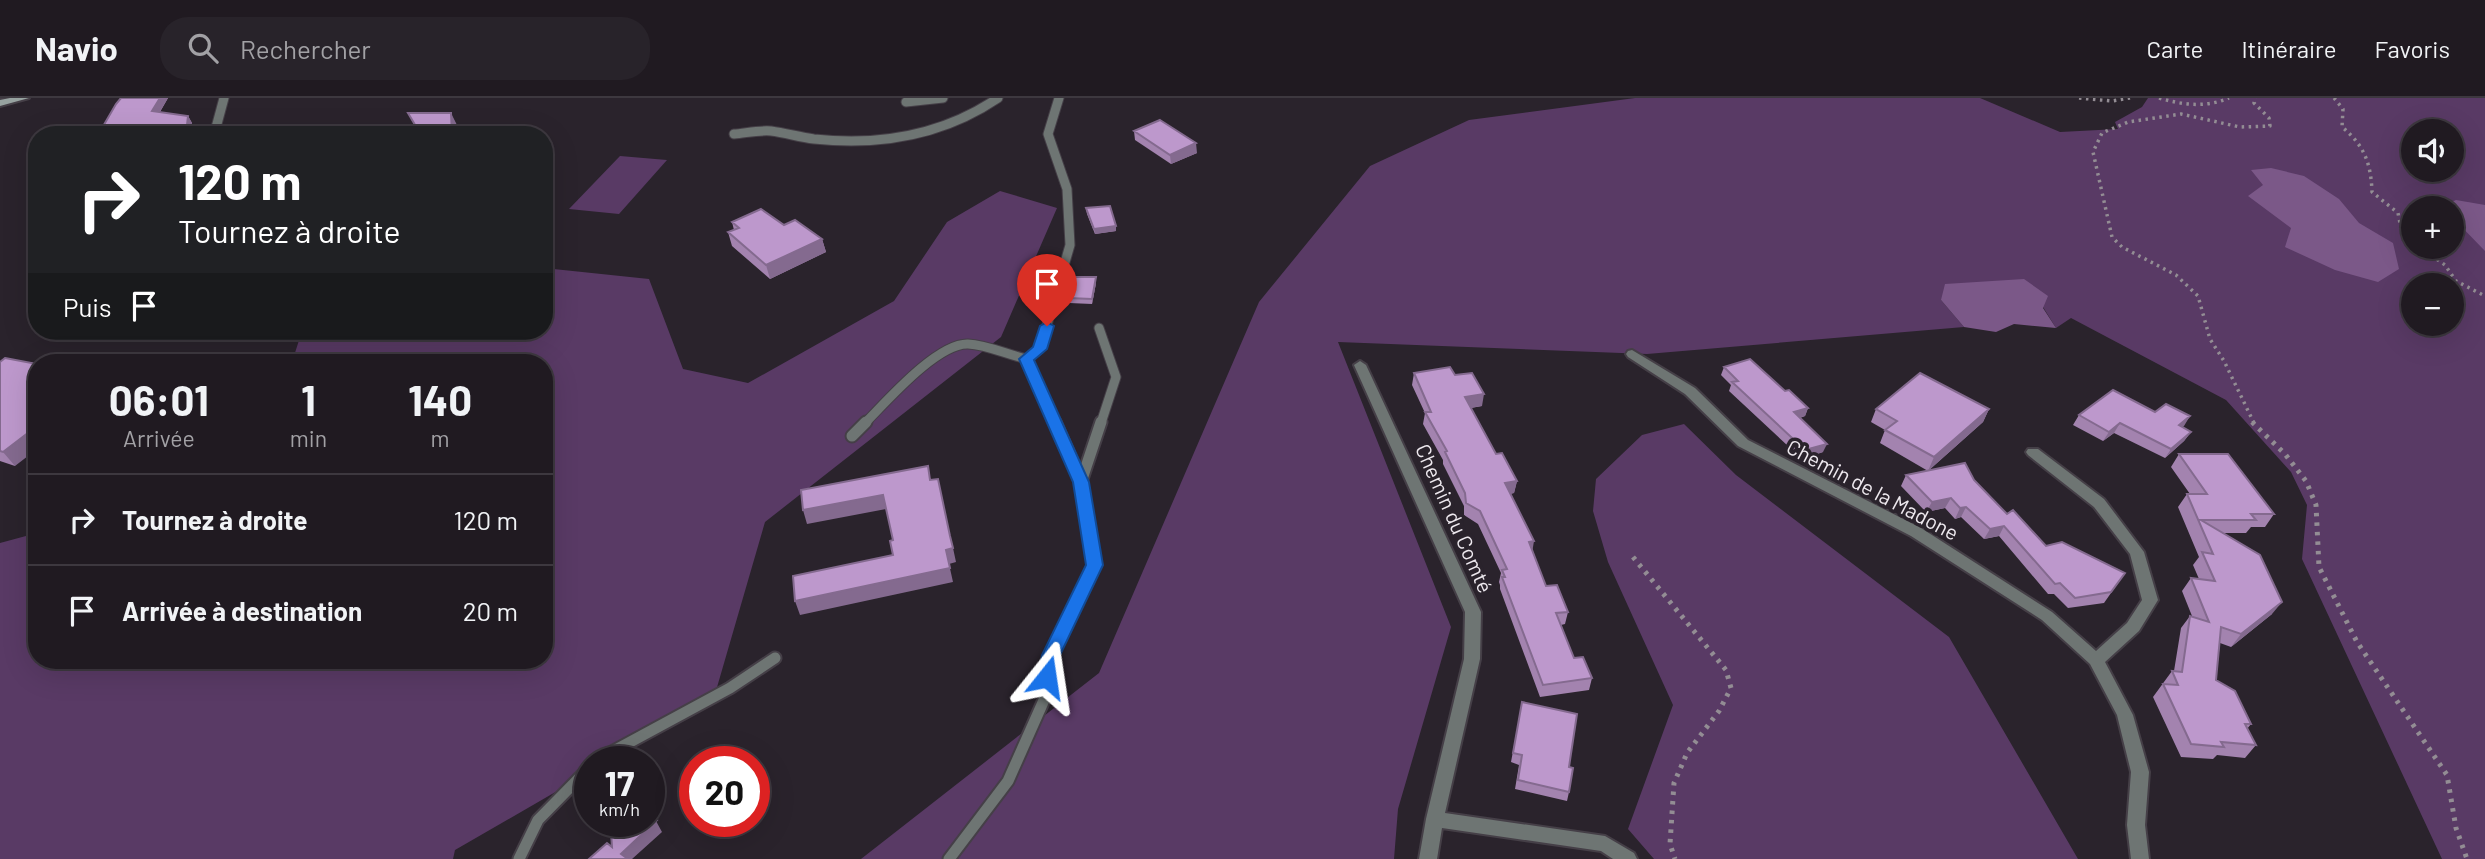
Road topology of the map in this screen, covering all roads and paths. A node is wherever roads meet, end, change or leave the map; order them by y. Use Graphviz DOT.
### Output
graph roads {
  1 [pos="24,98"];
  2 [pos="224,98"];
  3 [pos="943,98"];
  4 [pos="998,98"];
  5 [pos="1059,98"];
  6 [pos="2079,98"];
  7 [pos="2130,98"];
  8 [pos="2160,98"];
  9 [pos="2229,98"];
  10 [pos="2256,98"];
  11 [pos="2334,98"];
  12 [pos="906,102"];
  13 [pos="0,103"];
  14 [pos="2197,106"];
  15 [pos="2180,114"];
  16 [pos="216,126"];
  17 [pos="734,134"];
  18 [pos="2401,229"];
  19 [pos="2437,259"];
  20 [pos="2485,296"];
  21 [pos="1099,328"];
  22 [pos="1633,354"];
  23 [pos="1027,359"];
  24 [pos="1360,365"];
  25 [pos="852,436"];
  26 [pos="2033,452"];
  27 [pos="1081,482"];
  28 [pos="1633,557"];
  29 [pos="775,658"];
  30 [pos="2096,660"];
  31 [pos="623,746"];
  32 [pos="574,783"];
  33 [pos="1434,819"];
  34 [pos="519,859"];
  35 [pos="949,859"];
  36 [pos="1428,859"];
  37 [pos="1628,859"];
  38 [pos="1675,859"];
  39 [pos="2140,859"];
  40 [pos="2468,859"];
  1 -- 13 [label="street"];
  2 -- 16 [label="lane"];
  3 -- 12 [label="lane"];
  4 -- 17 [label="lane"];
  5 -- 23 [label="lane"];
  6 -- 7 [label="path"];
  8 -- 14 [label="path"];
  9 -- 14 [label="path"];
  10 -- 15 [label="path"];
  11 -- 18 [label="path"];
  14 -- 15 [label="path"];
  15 -- 40 [label="path"];
  19 -- 20 [label="path"];
  21 -- 27 [label="lane"];
  22 -- 30 [label="street, Chemin de la Madone"];
  23 -- 25 [label="lane"];
  23 -- 27 [label="lane"];
  24 -- 33 [label="street, Chemin du Comté"];
  26 -- 30 [label="street"];
  27 -- 35 [label="lane"];
  28 -- 38 [label="path"];
  29 -- 31 [label="lane"];
  30 -- 39 [label="street, Chemin de la Madone"];
  32 -- 34 [label="lane"];
  33 -- 36 [label="street, Chemin du Comté"];
  33 -- 37 [label="street"];
}
